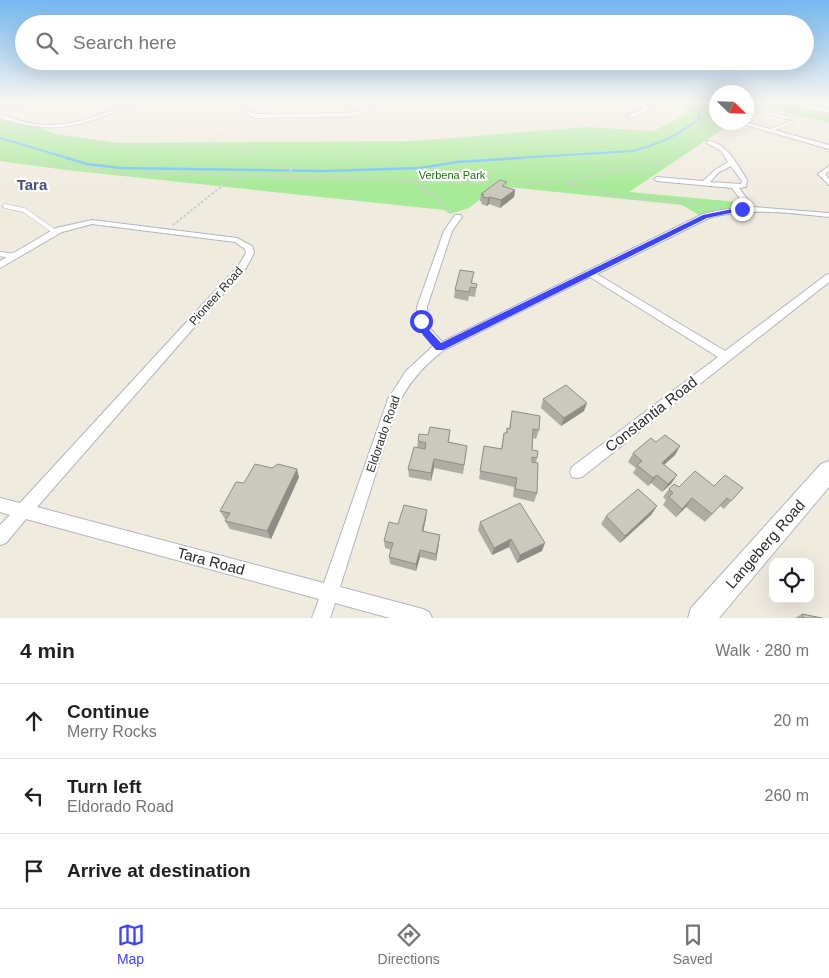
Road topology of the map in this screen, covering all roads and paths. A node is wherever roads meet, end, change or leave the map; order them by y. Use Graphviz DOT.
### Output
graph roads {
  1 [pos="226,132"];
  2 [pos="713,132"];
  3 [pos="772,132"];
  4 [pos="51,133"];
  5 [pos="710,142"];
  6 [pos="205,145"];
  7 [pos="829,147"];
  8 [pos="0,156"];
  9 [pos="731,163"];
  10 [pos="829,168"];
  11 [pos="239,176"];
  12 [pos="287,177"];
  13 [pos="657,179"];
  14 [pos="414,180"];
  15 [pos="564,182"];
  16 [pos="705,183"];
  17 [pos="829,183"];
  18 [pos="734,186"];
  19 [pos="5,206"];
  20 [pos="752,209"];
  21 [pos="730,210"];
  22 [pos="829,215"];
  23 [pos="458,218"];
  24 [pos="166,230"];
  25 [pos="55,232"];
  26 [pos="0,254"];
  27 [pos="14,256"];
  28 [pos="0,265"];
  29 [pos="591,274"];
  30 [pos="829,277"];
  31 [pos="440,348"];
  32 [pos="725,356"];
  33 [pos="829,471"];
  34 [pos="577,472"];
  35 [pos="0,505"];
  36 [pos="23,511"];
  37 [pos="0,537"];
  38 [pos="330,592"];
  39 [pos="321,618"];
  40 [pos="423,618"];
  41 [pos="701,618"];
  1 -- 6 [label="path"];
  2 -- 15 [label="path"];
  3 -- 7 [label="street"];
  4 -- 6 [label="path"];
  5 -- 9 [label="street"];
  6 -- 12 [label="path"];
  8 -- 11 [label="path"];
  9 -- 16 [label="street"];
  9 -- 18 [label="street"];
  10 -- 17 [label="street"];
  11 -- 12 [label="path"];
  11 -- 24 [label="path"];
  12 -- 14 [label="path"];
  13 -- 16 [label="street"];
  14 -- 15 [label="path"];
  14 -- 23 [label="path"];
  15 -- 21 [label="path"];
  16 -- 18 [label="street"];
  18 -- 20 [label="street"];
  19 -- 25 [label="lane"];
  20 -- 21 [label="street, Eldorado Road"];
  20 -- 22 [label="street, Eldorado Road"];
  21 -- 29 [label="street, Eldorado Road"];
  23 -- 31 [label="street"];
  24 -- 25 [label="street, Pioneer Road"];
  24 -- 36 [label="street, Pioneer Road"];
  25 -- 27 [label="street, Pioneer Road"];
  26 -- 27 [label="lane"];
  27 -- 28 [label="street, Pioneer Road"];
  29 -- 31 [label="street, Eldorado Road"];
  29 -- 32 [label="street"];
  30 -- 32 [label="street, Constantia Road"];
  31 -- 38 [label="street, Eldorado Road"];
  32 -- 34 [label="street, Constantia Road"];
  33 -- 41 [label="main road, Langeberg Road"];
  35 -- 36 [label="street, Tara Road"];
  36 -- 37 [label="street, Pioneer Road"];
  36 -- 38 [label="street, Tara Road"];
  38 -- 39 [label="street, Eldorado Road"];
  38 -- 40 [label="street, Tara Road"];
}
